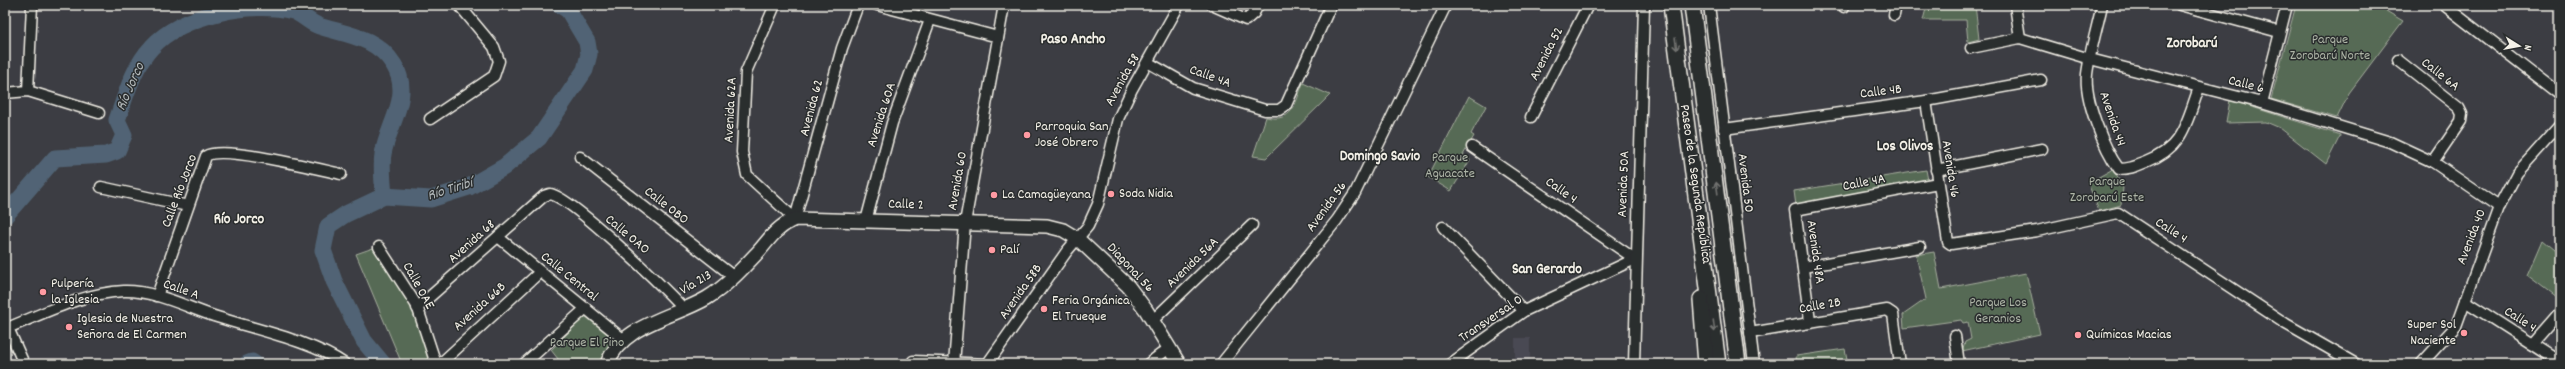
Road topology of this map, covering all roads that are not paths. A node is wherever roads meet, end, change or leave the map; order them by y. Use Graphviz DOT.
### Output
graph roads {
  1 [pos="32,5"];
  2 [pos="459,5"];
  3 [pos="775,5"];
  4 [pos="858,5"];
  5 [pos="877,5"];
  6 [pos="1004,5"];
  7 [pos="1179,5"];
  8 [pos="1212,5"];
  9 [pos="1258,5"];
  10 [pos="1331,5"];
  11 [pos="1446,5"];
  12 [pos="1588,5"];
  13 [pos="1644,5"];
  14 [pos="1671,5"];
  15 [pos="1692,5"];
  16 [pos="1709,5"];
  17 [pos="2015,5"];
  18 [pos="2102,5"];
  19 [pos="2180,5"];
  20 [pos="2287,5"];
  21 [pos="2444,5"];
  22 [pos="930,20"];
  23 [pos="2279,32"];
  24 [pos="998,37"];
  25 [pos="2020,38"];
  26 [pos="1971,48"];
  27 [pos="2090,59"];
  28 [pos="2398,60"];
  29 [pos="1149,63"];
  30 [pos="2041,80"];
  31 [pos="2199,88"];
  32 [pos="28,92"];
  33 [pos="5,93"];
  34 [pos="2560,95"];
  35 [pos="1926,100"];
  36 [pos="2262,103"];
  37 [pos="99,113"];
  38 [pos="1531,117"];
  39 [pos="430,119"];
  40 [pos="2560,125"];
  41 [pos="1724,129"];
  42 [pos="1472,147"];
  43 [pos="2042,148"];
  44 [pos="580,156"];
  45 [pos="2433,162"];
  46 [pos="1936,170"];
  47 [pos="341,174"];
  48 [pos="1938,183"];
  49 [pos="101,187"];
  50 [pos="544,196"];
  51 [pos="188,206"];
  52 [pos="2499,207"];
  53 [pos="1795,210"];
  54 [pos="795,219"];
  55 [pos="866,221"];
  56 [pos="965,223"];
  57 [pos="1252,225"];
  58 [pos="1443,227"];
  59 [pos="1722,227"];
  60 [pos="1702,232"];
  61 [pos="498,237"];
  62 [pos="1078,239"];
  63 [pos="1948,242"];
  64 [pos="379,247"];
  65 [pos="1920,247"];
  66 [pos="1635,259"];
  67 [pos="1803,267"];
  68 [pos="540,272"];
  69 [pos="734,277"];
  70 [pos="157,296"];
  71 [pos="2465,301"];
  72 [pos="417,308"];
  73 [pos="586,308"];
  74 [pos="684,309"];
  75 [pos="1524,311"];
  76 [pos="2560,312"];
  77 [pos="1152,321"];
  78 [pos="1810,321"];
  79 [pos="6,328"];
  80 [pos="1750,333"];
  81 [pos="1955,336"];
  82 [pos="623,339"];
  83 [pos="2532,344"];
  84 [pos="1168,348"];
  85 [pos="913,361"];
  86 [pos="2560,362"];
  87 [pos="954,363"];
  88 [pos="989,363"];
  89 [pos="24,364"];
  90 [pos="345,364"];
  91 [pos="436,364"];
  92 [pos="440,364"];
  93 [pos="524,364"];
  94 [pos="607,364"];
  95 [pos="1148,364"];
  96 [pos="1179,364"];
  97 [pos="1222,364"];
  98 [pos="1450,364"];
  99 [pos="1634,364"];
  100 [pos="1706,364"];
  101 [pos="1718,364"];
  102 [pos="1738,364"];
  103 [pos="1747,364"];
  104 [pos="1754,364"];
  105 [pos="1900,364"];
  106 [pos="1959,364"];
  107 [pos="2356,364"];
  108 [pos="2421,364"];
  1 -- 32 [label="street"];
  2 -- 39 [label="street"];
  3 -- 54 [label="street, Avenida 62A"];
  4 -- 54 [label="street, Avenida 62"];
  5 -- 22 [label="street"];
  6 -- 24 [label="street, Avenida 60"];
  7 -- 29 [label="street, Avenida 58"];
  8 -- 9 [label="street"];
  10 -- 29 [label="street, Calle 4A"];
  11 -- 97 [label="street, Avenida 56"];
  12 -- 38 [label="street, Avenida 52"];
  13 -- 66 [label="street, Avenida 50A"];
  14 -- 60 [label="highway, Paseo de la Segunda República, one-way"];
  59 -- 15 [label="highway, Paseo de la Segunda República, one-way"];
  16 -- 41 [label="street, Avenida 50"];
  17 -- 25 [label="street"];
  18 -- 27 [label="street, Avenida 44"];
  19 -- 23 [label="street"];
  20 -- 23 [label="street"];
  21 -- 34 [label="street"];
  22 -- 24 [label="street"];
  22 -- 55 [label="street, Avenida 60A"];
  23 -- 36 [label="street"];
  24 -- 56 [label="street, Avenida 60"];
  25 -- 26 [label="street, Calle 6"];
  25 -- 27 [label="street, Calle 6"];
  27 -- 31 [label="street, Calle 6"];
  27 -- 31 [label="street, Avenida 44"];
  28 -- 45 [label="street, Calle 6A"];
  29 -- 62 [label="street, Avenida 58"];
  30 -- 35 [label="street, Calle 4B"];
  31 -- 36 [label="street, Calle 6"];
  32 -- 33 [label="street"];
  32 -- 37 [label="street"];
  35 -- 41 [label="street, Calle 4B"];
  35 -- 46 [label="street, Avenida 46"];
  36 -- 45 [label="street, Calle 6"];
  40 -- 52 [label="street, Avenida 40"];
  41 -- 80 [label="street, Avenida 50"];
  42 -- 66 [label="street, Calle 4"];
  43 -- 46 [label="street"];
  44 -- 69 [label="street, Calle 0BO"];
  45 -- 52 [label="street, Calle 6"];
  46 -- 48 [label="street, Avenida 46"];
  47 -- 51 [label="street, Calle Río Jorco"];
  48 -- 53 [label="street, Calle 4A"];
  48 -- 63 [label="street, Avenida 46"];
  49 -- 51 [label="street"];
  50 -- 61 [label="street, Avenida 68"];
  50 -- 74 [label="street, Calle 0AO"];
  51 -- 70 [label="street, Calle Río Jorco"];
  52 -- 71 [label="street, Avenida 40"];
  53 -- 67 [label="street, Avenida 48A"];
  54 -- 55 [label="main road, Calle 2"];
  54 -- 69 [label="main road, Vía 213"];
  55 -- 56 [label="main road, Calle 2"];
  56 -- 62 [label="main road, Calle 2"];
  56 -- 87 [label="street, Avenida 60"];
  57 -- 77 [label="street, Avenida 56A"];
  58 -- 75 [label="street"];
  59 -- 102 [label="highway, Paseo de la Segunda República"];
  59 -- 103 [label="highway"];
  60 -- 100 [label="highway"];
  60 -- 101 [label="highway, Paseo de la Segunda República, one-way"];
  61 -- 68 [label="street, Calle Central"];
  61 -- 72 [label="street, Avenida 68"];
  62 -- 77 [label="main road, Diagonal 56"];
  62 -- 88 [label="street, Avenida 58B"];
  63 -- 107 [label="street, Calle 4"];
  64 -- 72 [label="street, Calle 0AE"];
  65 -- 67 [label="street"];
  66 -- 75 [label="street, Transversal 0"];
  66 -- 99 [label="street, Avenida 50A"];
  67 -- 78 [label="street, Avenida 48A"];
  68 -- 73 [label="street, Calle Central"];
  68 -- 92 [label="street, Avenida 66B"];
  69 -- 74 [label="main road, Vía 213"];
  70 -- 79 [label="street, Calle A"];
  70 -- 90 [label="street, Calle A"];
  71 -- 83 [label="street, Calle 4"];
  71 -- 108 [label="street, Avenida 40"];
  72 -- 91 [label="street, Calle 0AE"];
  73 -- 82 [label="street, Calle Central"];
  73 -- 93 [label="street"];
  74 -- 82 [label="main road, Vía 213"];
  75 -- 98 [label="street, Transversal 0"];
  76 -- 83 [label="street"];
  77 -- 84 [label="main road, Diagonal 56"];
  78 -- 80 [label="street, Calle 2B"];
  78 -- 105 [label="street, Calle 2B"];
  79 -- 89 [label="street"];
  80 -- 104 [label="street, Avenida 50"];
  81 -- 106 [label="street"];
  82 -- 94 [label="main road, Vía 213"];
  83 -- 86 [label="street, Calle 4"];
  84 -- 95 [label="street"];
  84 -- 96 [label="main road, Diagonal 56"];
  85 -- 87 [label="street"];
  87 -- 88 [label="street"];
}
